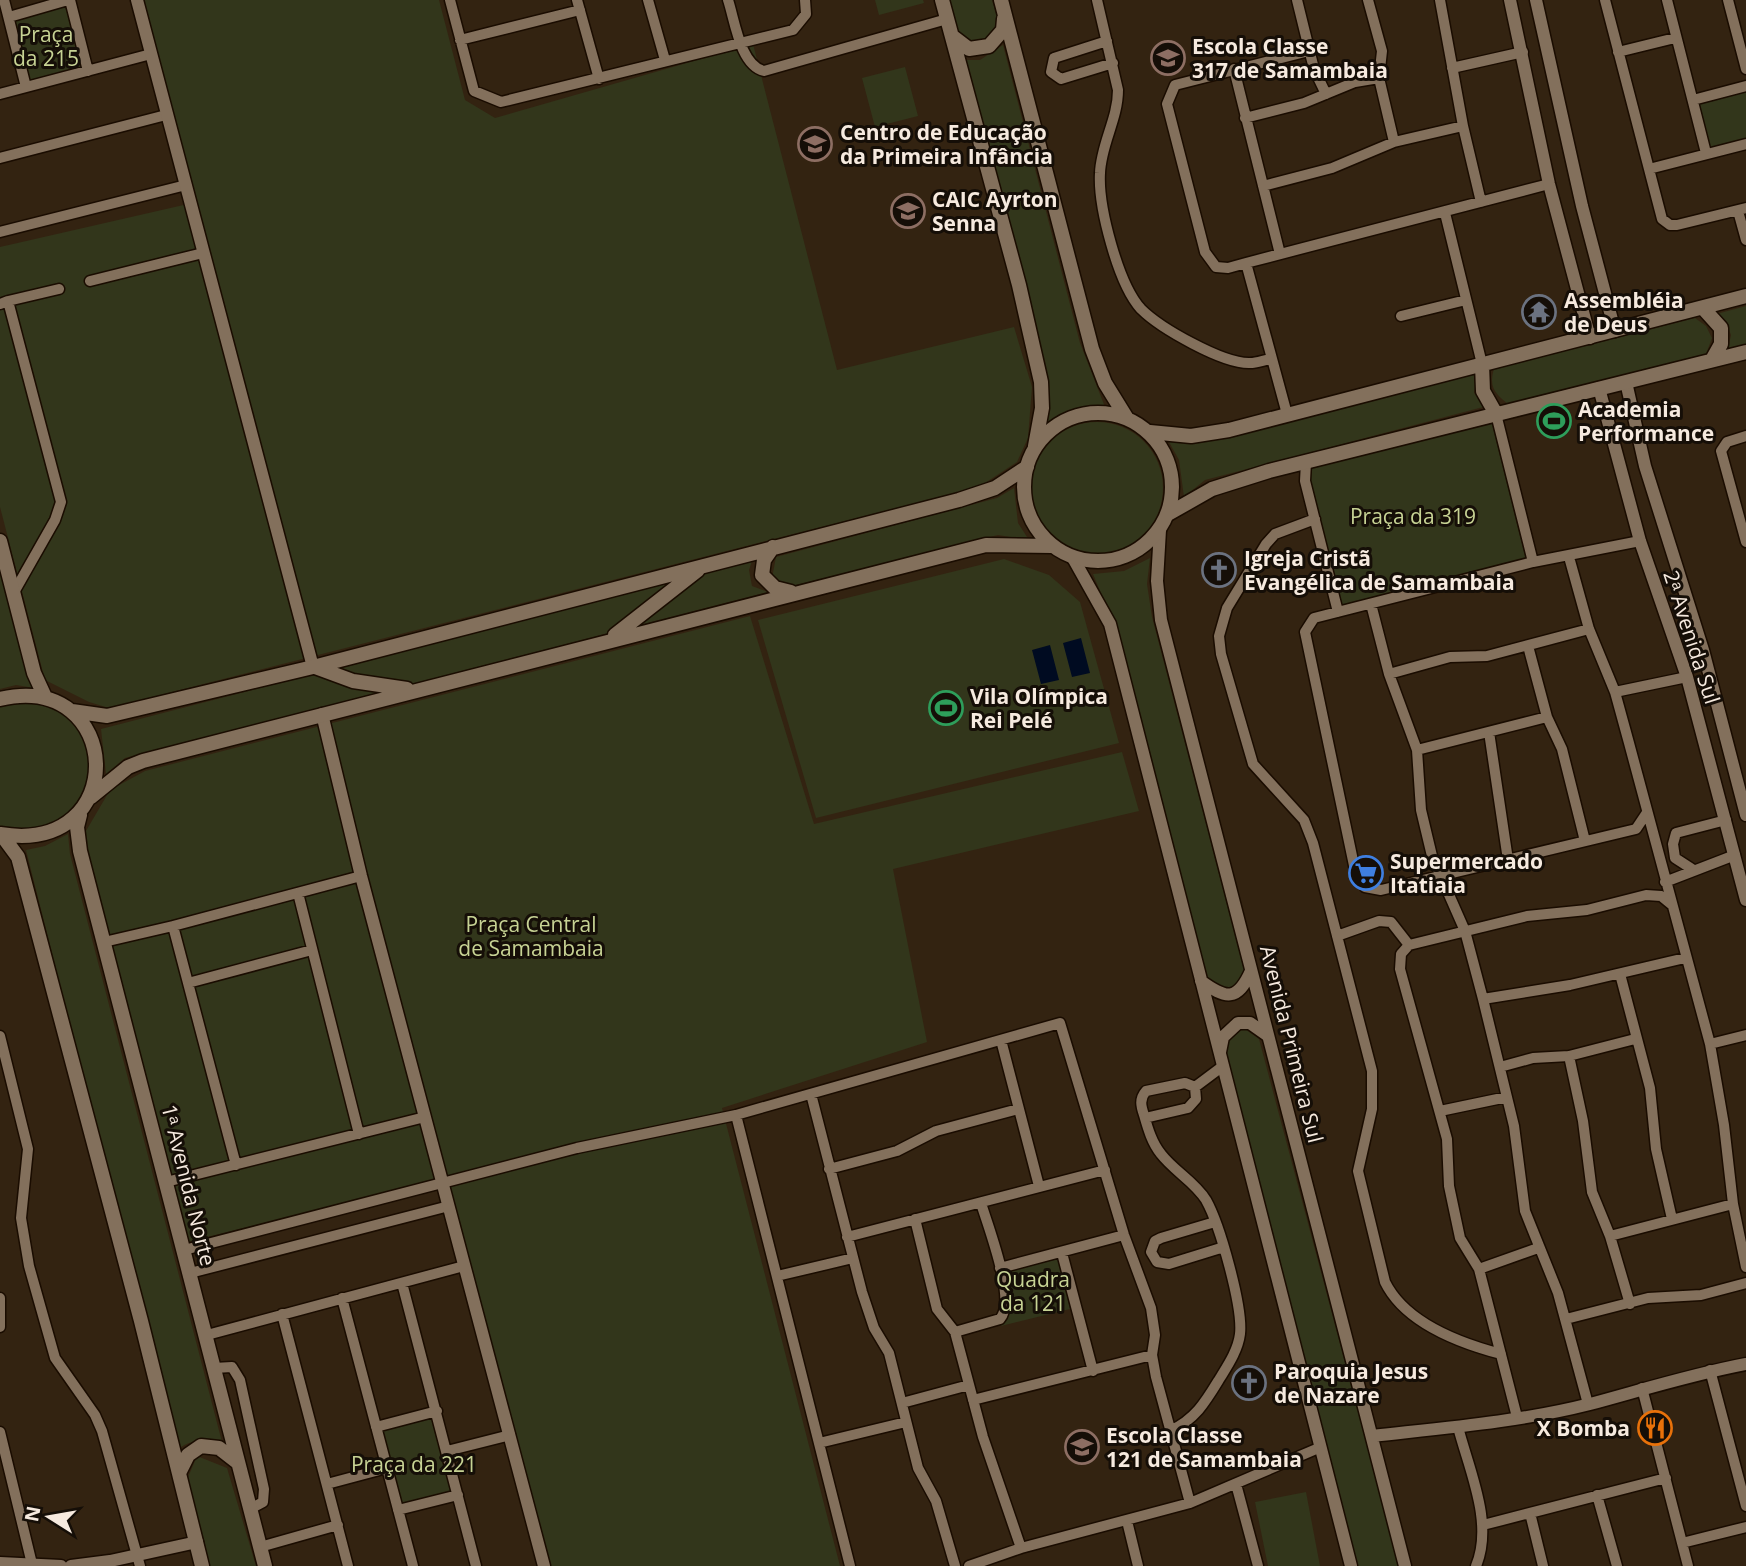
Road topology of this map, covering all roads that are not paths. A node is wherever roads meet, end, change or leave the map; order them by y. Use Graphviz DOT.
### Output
graph roads {
  1 [pos="4,0"];
  2 [pos="69,0"];
  3 [pos="137,0"];
  4 [pos="450,0"];
  5 [pos="648,0"];
  6 [pos="728,0"];
  7 [pos="805,0"];
  8 [pos="942,0"];
  9 [pos="1097,0"];
  10 [pos="1297,0"];
  11 [pos="1368,0"];
  12 [pos="1440,0"];
  13 [pos="1510,0"];
  14 [pos="1536,0"];
  15 [pos="1605,0"];
  16 [pos="1667,0"];
  17 [pos="1728,0"];
  18 [pos="579,5"];
  19 [pos="1002,6"];
  20 [pos="9,17"];
  21 [pos="947,19"];
  22 [pos="951,36"];
  23 [pos="1675,38"];
  24 [pos="460,40"];
  25 [pos="1107,41"];
  26 [pos="742,43"];
  27 [pos="1309,51"];
  28 [pos="1524,52"];
  29 [pos="1618,52"];
  30 [pos="151,54"];
  31 [pos="664,60"];
  32 [pos="1113,63"];
  33 [pos="1452,68"];
  34 [pos="1234,69"];
  35 [pos="1746,69"];
  36 [pos="88,71"];
  37 [pos="1379,78"];
  38 [pos="599,79"];
  39 [pos="1746,86"];
  40 [pos="26,87"];
  41 [pos="0,94"];
  42 [pos="1326,94"];
  43 [pos="1693,100"];
  44 [pos="166,116"];
  45 [pos="1245,118"];
  46 [pos="1463,126"];
  47 [pos="1394,142"];
  48 [pos="1746,144"];
  49 [pos="1706,153"];
  50 [pos="0,158"];
  51 [pos="1649,170"];
  52 [pos="1549,184"];
  53 [pos="186,185"];
  54 [pos="1263,186"];
  55 [pos="1481,202"];
  56 [pos="1742,210"];
  57 [pos="1445,213"];
  58 [pos="1,228"];
  59 [pos="1746,240"];
  60 [pos="202,253"];
  61 [pos="1280,254"];
  62 [pos="1246,263"];
  63 [pos="90,281"];
  64 [pos="59,289"];
  65 [pos="1746,296"];
  66 [pos="1466,300"];
  67 [pos="4,302"];
  68 [pos="1703,309"];
  69 [pos="1401,316"];
  70 [pos="1615,331"];
  71 [pos="1590,338"];
  72 [pos="1746,352"];
  73 [pos="1271,359"];
  74 [pos="1712,360"];
  75 [pos="1482,364"];
  76 [pos="1626,382"];
  77 [pos="1599,388"];
  78 [pos="1287,414"];
  79 [pos="1496,414"];
  80 [pos="1126,417"];
  81 [pos="1150,432"];
  82 [pos="1746,436"];
  83 [pos="1035,447"];
  84 [pos="1300,464"];
  85 [pos="1027,467"];
  86 [pos="1741,502"];
  87 [pos="1168,514"];
  88 [pos="1315,519"];
  89 [pos="1160,530"];
  90 [pos="0,541"];
  91 [pos="1640,541"];
  92 [pos="1746,542"];
  93 [pos="1052,546"];
  94 [pos="773,547"];
  95 [pos="1569,557"];
  96 [pos="1073,558"];
  97 [pos="1533,562"];
  98 [pos="705,565"];
  99 [pos="792,592"];
  100 [pos="13,594"];
  101 [pos="1371,604"];
  102 [pos="1338,611"];
  103 [pos="1589,629"];
  104 [pos="607,640"];
  105 [pos="1528,646"];
  106 [pos="313,667"];
  107 [pos="1389,674"];
  108 [pos="1686,677"];
  109 [pos="412,691"];
  110 [pos="1615,692"];
  111 [pos="45,696"];
  112 [pos="0,699"];
  113 [pos="72,711"];
  114 [pos="322,714"];
  115 [pos="1547,717"];
  116 [pos="1489,732"];
  117 [pos="1728,747"];
  118 [pos="1417,750"];
  119 [pos="1707,753"];
  120 [pos="91,797"];
  121 [pos="1646,814"];
  122 [pos="1746,814"];
  123 [pos="80,815"];
  124 [pos="1726,820"];
  125 [pos="0,834"];
  126 [pos="1585,841"];
  127 [pos="1735,855"];
  128 [pos="1508,860"];
  129 [pos="1692,869"];
  130 [pos="362,876"];
  131 [pos="1440,876"];
  132 [pos="1665,882"];
  133 [pos="298,893"];
  134 [pos="1746,900"];
  135 [pos="1672,905"];
  136 [pos="173,926"];
  137 [pos="1465,931"];
  138 [pos="1337,936"];
  139 [pos="104,942"];
  140 [pos="1409,945"];
  141 [pos="312,950"];
  142 [pos="1685,958"];
  143 [pos="1251,971"];
  144 [pos="1620,974"];
  145 [pos="1201,981"];
  146 [pos="188,983"];
  147 [pos="1483,999"];
  148 [pos="1267,1035"];
  149 [pos="1746,1035"];
  150 [pos="0,1036"];
  151 [pos="1635,1039"];
  152 [pos="1001,1040"];
  153 [pos="1710,1044"];
  154 [pos="1569,1056"];
  155 [pos="1221,1059"];
  156 [pos="1500,1067"];
  157 [pos="1195,1087"];
  158 [pos="811,1094"];
  159 [pos="1507,1097"];
  160 [pos="1018,1109"];
  161 [pos="1440,1111"];
  162 [pos="736,1115"];
  163 [pos="425,1117"];
  164 [pos="1145,1118"];
  165 [pos="359,1133"];
  166 [pos="236,1165"];
  167 [pos="830,1169"];
  168 [pos="1105,1170"];
  169 [pos="166,1182"];
  170 [pos="443,1184"];
  171 [pos="1039,1186"];
  172 [pos="412,1192"];
  173 [pos="1746,1194"];
  174 [pos="1732,1200"];
  175 [pos="981,1203"];
  176 [pos="449,1206"];
  177 [pos="417,1214"];
  178 [pos="915,1219"];
  179 [pos="1672,1219"];
  180 [pos="1215,1222"];
  181 [pos="1124,1235"];
  182 [pos="1610,1236"];
  183 [pos="847,1237"];
  184 [pos="213,1243"];
  185 [pos="1224,1247"];
  186 [pos="1538,1248"];
  187 [pos="184,1250"];
  188 [pos="1062,1253"];
  189 [pos="853,1258"];
  190 [pos="218,1263"];
  191 [pos="464,1266"];
  192 [pos="1746,1267"];
  193 [pos="1000,1268"];
  194 [pos="1479,1269"];
  195 [pos="190,1273"];
  196 [pos="777,1276"];
  197 [pos="402,1283"];
  198 [pos="1746,1283"];
  199 [pos="0,1298"];
  200 [pos="342,1298"];
  201 [pos="1630,1304"];
  202 [pos="282,1314"];
  203 [pos="1566,1319"];
  204 [pos="0,1327"];
  205 [pos="955,1332"];
  206 [pos="206,1335"];
  207 [pos="1501,1354"];
  208 [pos="1152,1355"];
  209 [pos="1746,1364"];
  210 [pos="214,1368"];
  211 [pos="1710,1370"];
  212 [pos="1093,1371"];
  213 [pos="969,1385"];
  214 [pos="1642,1388"];
  215 [pos="972,1401"];
  216 [pos="902,1403"];
  217 [pos="1588,1404"];
  218 [pos="436,1411"];
  219 [pos="1517,1417"];
  220 [pos="906,1422"];
  221 [pos="376,1427"];
  222 [pos="1458,1427"];
  223 [pos="1170,1431"];
  224 [pos="0,1432"];
  225 [pos="510,1435"];
  226 [pos="1372,1436"];
  227 [pos="819,1443"];
  228 [pos="1321,1447"];
  229 [pos="447,1451"];
  230 [pos="1746,1454"];
  231 [pos="1734,1457"];
  232 [pos="238,1463"];
  233 [pos="387,1468"];
  234 [pos="179,1473"];
  235 [pos="1667,1478"];
  236 [pos="327,1484"];
  237 [pos="1236,1485"];
  238 [pos="458,1495"];
  239 [pos="1597,1495"];
  240 [pos="1190,1503"];
  241 [pos="1746,1506"];
  242 [pos="250,1509"];
  243 [pos="398,1510"];
  244 [pos="1530,1513"];
  245 [pos="1127,1521"];
  246 [pos="338,1525"];
  247 [pos="1483,1525"];
  248 [pos="1746,1527"];
  249 [pos="197,1542"];
  250 [pos="1682,1543"];
  251 [pos="260,1547"];
  252 [pos="1021,1548"];
  253 [pos="138,1561"];
  254 [pos="993,1562"];
  255 [pos="5,1564"];
  256 [pos="32,1564"];
  257 [pos="61,1566"];
  258 [pos="71,1566"];
  259 [pos="202,1566"];
  260 [pos="265,1566"];
  261 [pos="348,1566"];
  262 [pos="413,1566"];
  263 [pos="476,1566"];
  264 [pos="544,1566"];
  265 [pos="850,1566"];
  266 [pos="955,1566"];
  267 [pos="968,1566"];
  268 [pos="1138,1566"];
  269 [pos="1258,1566"];
  270 [pos="1351,1566"];
  271 [pos="1405,1566"];
  272 [pos="1476,1566"];
  273 [pos="1544,1566"];
  274 [pos="1617,1566"];
  275 [pos="1688,1566"];
  1 -- 20 [label="street"];
  2 -- 20 [label="street"];
  2 -- 36 [label="street"];
  3 -- 30 [label="street"];
  4 -- 24 [label="street"];
  5 -- 31 [label="street"];
  6 -- 26 [label="street"];
  7 -- 26 [label="street"];
  8 -- 21 [label="main road"];
  9 -- 25 [label="street"];
  10 -- 27 [label="street"];
  11 -- 37 [label="street"];
  12 -- 33 [label="street"];
  13 -- 28 [label="street"];
  14 -- 70 [label="street"];
  15 -- 29 [label="street"];
  16 -- 23 [label="street"];
  17 -- 35 [label="street"];
  18 -- 24 [label="street"];
  18 -- 38 [label="street"];
  19 -- 22 [label="main road"];
  19 -- 80 [label="main road"];
  20 -- 40 [label="street"];
  21 -- 22 [label="main road"];
  21 -- 26 [label="street"];
  22 -- 83 [label="main road"];
  23 -- 29 [label="street"];
  23 -- 43 [label="street"];
  24 -- 38 [label="street"];
  25 -- 32 [label="street"];
  25 -- 32 [label="street"];
  26 -- 31 [label="street"];
  27 -- 34 [label="street"];
  27 -- 42 [label="street"];
  28 -- 33 [label="street"];
  28 -- 52 [label="street"];
  29 -- 51 [label="street"];
  30 -- 36 [label="street"];
  30 -- 44 [label="street"];
  31 -- 38 [label="street"];
  32 -- 73 [label="street"];
  33 -- 46 [label="street"];
  34 -- 45 [label="street"];
  34 -- 62 [label="street"];
  36 -- 40 [label="street"];
  37 -- 42 [label="street"];
  37 -- 47 [label="street"];
  39 -- 43 [label="street"];
  40 -- 41 [label="street"];
  42 -- 45 [label="street"];
  43 -- 49 [label="street"];
  44 -- 50 [label="street"];
  44 -- 53 [label="street"];
  45 -- 54 [label="street"];
  46 -- 47 [label="street"];
  46 -- 55 [label="street"];
  47 -- 54 [label="street"];
  48 -- 49 [label="street"];
  49 -- 51 [label="street"];
  51 -- 56 [label="street"];
  52 -- 55 [label="street"];
  52 -- 71 [label="street"];
  53 -- 58 [label="street"];
  53 -- 60 [label="street"];
  54 -- 61 [label="street"];
  55 -- 57 [label="street"];
  56 -- 59 [label="street"];
  57 -- 61 [label="street"];
  57 -- 66 [label="street"];
  60 -- 63 [label="street"];
  60 -- 106 [label="street"];
  61 -- 62 [label="street"];
  62 -- 73 [label="street"];
  64 -- 67 [label="street"];
  65 -- 68 [label="main road"];
  66 -- 69 [label="street"];
  66 -- 75 [label="street"];
  67 -- 100 [label="street"];
  68 -- 70 [label="main road"];
  68 -- 74 [label="main road"];
  70 -- 71 [label="main road"];
  71 -- 75 [label="main road"];
  72 -- 74 [label="main road"];
  73 -- 78 [label="street"];
  74 -- 76 [label="main road"];
  75 -- 78 [label="main road"];
  75 -- 79 [label="main road"];
  76 -- 77 [label="main road"];
  76 -- 117 [label="street, 2ᵃ Avenida Sul"];
  77 -- 79 [label="main road"];
  77 -- 91 [label="street, 2ᵃ Avenida Sul"];
  78 -- 81 [label="main road"];
  79 -- 84 [label="main road"];
  79 -- 97 [label="street"];
  80 -- 81 [label="main road"];
  80 -- 83 [label="main road"];
  81 -- 87 [label="main road"];
  82 -- 86 [label="street"];
  83 -- 85 [label="main road"];
  84 -- 87 [label="main road"];
  84 -- 88 [label="street"];
  85 -- 93 [label="main road"];
  85 -- 94 [label="main road"];
  86 -- 92 [label="street"];
  87 -- 89 [label="main road"];
  88 -- 102 [label="street"];
  88 -- 138 [label="street"];
  89 -- 96 [label="main road"];
  89 -- 143 [label="street, Avenida Primeira Sul"];
  90 -- 100 [label="main road"];
  91 -- 95 [label="street"];
  91 -- 108 [label="street, 2ᵃ Avenida Sul"];
  93 -- 96 [label="main road"];
  93 -- 99 [label="main road"];
  94 -- 98 [label="main road"];
  94 -- 99 [label="main road"];
  95 -- 97 [label="street"];
  95 -- 103 [label="street"];
  96 -- 145 [label="street"];
  97 -- 101 [label="street"];
  98 -- 104 [label="main road"];
  98 -- 106 [label="main road"];
  99 -- 104 [label="main road"];
  100 -- 111 [label="main road"];
  101 -- 102 [label="street"];
  101 -- 107 [label="street"];
  102 -- 131 [label="street"];
  103 -- 105 [label="street"];
  103 -- 110 [label="street"];
  104 -- 109 [label="main road"];
  105 -- 107 [label="street"];
  105 -- 115 [label="street"];
  106 -- 109 [label="main road"];
  106 -- 113 [label="main road"];
  107 -- 118 [label="street"];
  108 -- 110 [label="street"];
  108 -- 119 [label="street, 2ᵃ Avenida Sul"];
  109 -- 114 [label="main road"];
  110 -- 121 [label="street"];
  111 -- 112 [label="main road"];
  111 -- 113 [label="main road"];
  113 -- 120 [label="main road"];
  114 -- 120 [label="main road"];
  114 -- 130 [label="street"];
  115 -- 116 [label="street"];
  115 -- 126 [label="street"];
  116 -- 118 [label="street"];
  116 -- 128 [label="street"];
  117 -- 119 [label="street"];
  117 -- 122 [label="street, 2ᵃ Avenida Sul"];
  118 -- 131 [label="street"];
  119 -- 124 [label="street, 2ᵃ Avenida Sul"];
  120 -- 123 [label="main road"];
  121 -- 126 [label="street"];
  121 -- 132 [label="street"];
  123 -- 125 [label="main road"];
  123 -- 139 [label="main road, 1ᵃ Avenida Norte"];
  124 -- 127 [label="street, 2ᵃ Avenida Sul"];
  124 -- 129 [label="street"];
  125 -- 234 [label="main road"];
  126 -- 128 [label="street"];
  127 -- 129 [label="street"];
  127 -- 134 [label="street, 2ᵃ Avenida Sul"];
  128 -- 131 [label="street"];
  129 -- 132 [label="street"];
  130 -- 133 [label="street"];
  130 -- 163 [label="street"];
  131 -- 137 [label="street"];
  132 -- 135 [label="street"];
  133 -- 136 [label="street"];
  133 -- 141 [label="street"];
  135 -- 137 [label="street"];
  135 -- 142 [label="street"];
  136 -- 139 [label="street"];
  136 -- 146 [label="street"];
  137 -- 140 [label="street"];
  137 -- 147 [label="street"];
  138 -- 140 [label="street"];
  138 -- 207 [label="street"];
  139 -- 169 [label="main road, 1ᵃ Avenida Norte"];
  140 -- 161 [label="street"];
  141 -- 146 [label="street"];
  141 -- 165 [label="street"];
  142 -- 144 [label="street"];
  142 -- 153 [label="street"];
  143 -- 145 [label="street"];
  143 -- 148 [label="street, Avenida Primeira Sul"];
  144 -- 147 [label="street"];
  144 -- 151 [label="street"];
  145 -- 155 [label="street"];
  146 -- 166 [label="street"];
  147 -- 156 [label="street"];
  148 -- 155 [label="street"];
  148 -- 226 [label="street, Avenida Primeira Sul"];
  149 -- 153 [label="street"];
  150 -- 253 [label="street"];
  151 -- 154 [label="street"];
  151 -- 179 [label="street"];
  152 -- 158 [label="street"];
  152 -- 160 [label="street"];
  152 -- 168 [label="street"];
  153 -- 174 [label="street"];
  154 -- 156 [label="street"];
  154 -- 182 [label="street"];
  155 -- 157 [label="street"];
  155 -- 228 [label="street"];
  156 -- 159 [label="street"];
  157 -- 164 [label="street"];
  157 -- 164 [label="street"];
  158 -- 162 [label="street"];
  158 -- 167 [label="street"];
  159 -- 161 [label="street"];
  159 -- 186 [label="street"];
  160 -- 167 [label="street"];
  160 -- 171 [label="street"];
  161 -- 194 [label="street"];
  162 -- 170 [label="street"];
  162 -- 196 [label="street"];
  163 -- 165 [label="street"];
  163 -- 170 [label="street"];
  164 -- 180 [label="street"];
  165 -- 166 [label="street"];
  166 -- 169 [label="street"];
  167 -- 183 [label="street"];
  168 -- 171 [label="street"];
  168 -- 181 [label="street"];
  169 -- 187 [label="main road, 1ᵃ Avenida Norte"];
  170 -- 172 [label="street"];
  170 -- 176 [label="street"];
  171 -- 175 [label="street"];
  172 -- 177 [label="street"];
  172 -- 184 [label="street"];
  173 -- 174 [label="street"];
  174 -- 179 [label="street"];
  174 -- 192 [label="street"];
  175 -- 178 [label="street"];
  175 -- 193 [label="street"];
  176 -- 177 [label="street"];
  176 -- 191 [label="street"];
  177 -- 190 [label="street"];
  178 -- 183 [label="street"];
  178 -- 205 [label="street"];
  179 -- 182 [label="street"];
  180 -- 185 [label="street"];
  180 -- 185 [label="street"];
  181 -- 188 [label="street"];
  181 -- 208 [label="street"];
  182 -- 201 [label="street"];
  183 -- 189 [label="street"];
  184 -- 187 [label="street"];
  184 -- 190 [label="street"];
  185 -- 223 [label="street"];
  186 -- 194 [label="street"];
  186 -- 203 [label="street"];
  187 -- 195 [label="main road, 1ᵃ Avenida Norte"];
  188 -- 193 [label="street"];
  188 -- 212 [label="street"];
  189 -- 196 [label="street"];
  189 -- 216 [label="street"];
  190 -- 195 [label="street"];
  191 -- 197 [label="street"];
  191 -- 225 [label="street"];
  193 -- 205 [label="street"];
  194 -- 207 [label="street"];
  195 -- 206 [label="main road, 1ᵃ Avenida Norte"];
  196 -- 227 [label="street"];
  197 -- 200 [label="street"];
  197 -- 218 [label="street"];
  198 -- 201 [label="street"];
  199 -- 204 [label="street"];
  200 -- 202 [label="street"];
  200 -- 221 [label="street"];
  201 -- 203 [label="street"];
  202 -- 206 [label="street"];
  202 -- 236 [label="street"];
  203 -- 217 [label="street"];
  205 -- 213 [label="street"];
  206 -- 210 [label="main road, 1ᵃ Avenida Norte"];
  207 -- 219 [label="street"];
  208 -- 212 [label="street"];
  208 -- 223 [label="street"];
  209 -- 211 [label="street"];
  210 -- 232 [label="main road, 1ᵃ Avenida Norte"];
  210 -- 242 [label="street"];
  211 -- 214 [label="street"];
  211 -- 231 [label="street"];
  212 -- 215 [label="street"];
  213 -- 215 [label="street"];
  213 -- 216 [label="street"];
  214 -- 217 [label="street"];
  214 -- 235 [label="street"];
  215 -- 252 [label="street"];
  216 -- 220 [label="street"];
  217 -- 219 [label="street"];
  218 -- 221 [label="street"];
  218 -- 229 [label="street"];
  219 -- 222 [label="street"];
  220 -- 227 [label="street"];
  220 -- 266 [label="street"];
  221 -- 233 [label="street"];
  222 -- 226 [label="street"];
  222 -- 247 [label="street"];
  223 -- 240 [label="street"];
  224 -- 256 [label="street"];
  225 -- 229 [label="street"];
  225 -- 264 [label="street"];
  226 -- 271 [label="street, Avenida Primeira Sul"];
  227 -- 265 [label="street"];
  228 -- 237 [label="street"];
  228 -- 270 [label="street"];
  229 -- 238 [label="street"];
  230 -- 231 [label="street"];
  231 -- 241 [label="street"];
  232 -- 234 [label="main road"];
  232 -- 242 [label="main road, 1ᵃ Avenida Norte"];
  233 -- 236 [label="street"];
  233 -- 243 [label="street"];
  234 -- 249 [label="main road"];
  235 -- 239 [label="street"];
  235 -- 250 [label="street"];
  236 -- 246 [label="street"];
  237 -- 240 [label="street"];
  237 -- 269 [label="street"];
  238 -- 243 [label="street"];
  238 -- 263 [label="street"];
  239 -- 244 [label="street"];
  239 -- 274 [label="street"];
  240 -- 245 [label="street"];
  242 -- 251 [label="main road, 1ᵃ Avenida Norte"];
  243 -- 262 [label="street"];
  244 -- 247 [label="street"];
  244 -- 273 [label="street"];
  245 -- 252 [label="street"];
  245 -- 268 [label="street"];
  246 -- 251 [label="street"];
  246 -- 261 [label="street"];
  247 -- 272 [label="street"];
  248 -- 250 [label="street"];
  249 -- 253 [label="street"];
  249 -- 259 [label="main road"];
  250 -- 275 [label="street"];
  251 -- 260 [label="main road, 1ᵃ Avenida Norte"];
  252 -- 254 [label="street"];
  253 -- 258 [label="street"];
  254 -- 267 [label="street"];
  255 -- 256 [label="street"];
  256 -- 257 [label="street"];
}
